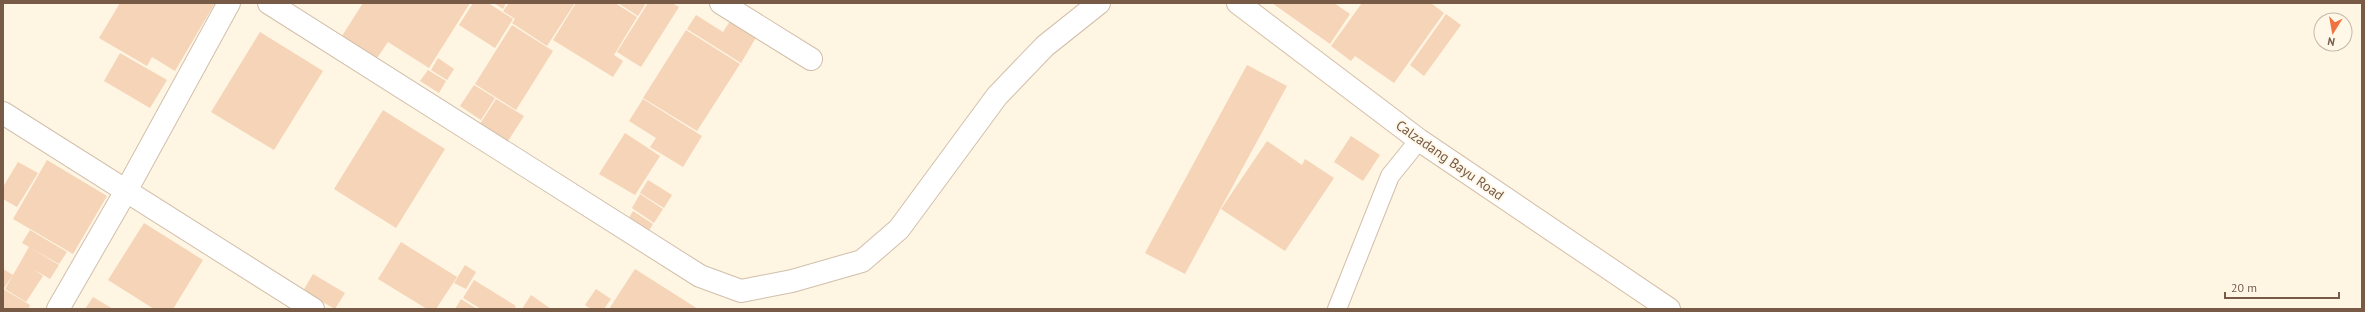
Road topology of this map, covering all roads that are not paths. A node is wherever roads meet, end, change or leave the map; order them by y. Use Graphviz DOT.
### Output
graph roads {
  1 [pos="228,3"];
  2 [pos="270,3"];
  3 [pos="721,3"];
  4 [pos="1099,3"];
  5 [pos="1238,3"];
  6 [pos="811,59"];
  7 [pos="3,113"];
  8 [pos="1419,140"];
  9 [pos="126,191"];
  10 [pos="58,309"];
  11 [pos="313,309"];
  12 [pos="1338,309"];
  13 [pos="1669,309"];
  1 -- 9 [label="street"];
  2 -- 4 [label="street"];
  3 -- 6 [label="street"];
  5 -- 8 [label="street, Calzadang Bayu Road"];
  7 -- 9 [label="street"];
  8 -- 12 [label="lane"];
  8 -- 13 [label="street, Calzadang Bayu Road"];
  9 -- 10 [label="street"];
  9 -- 11 [label="street"];
}
